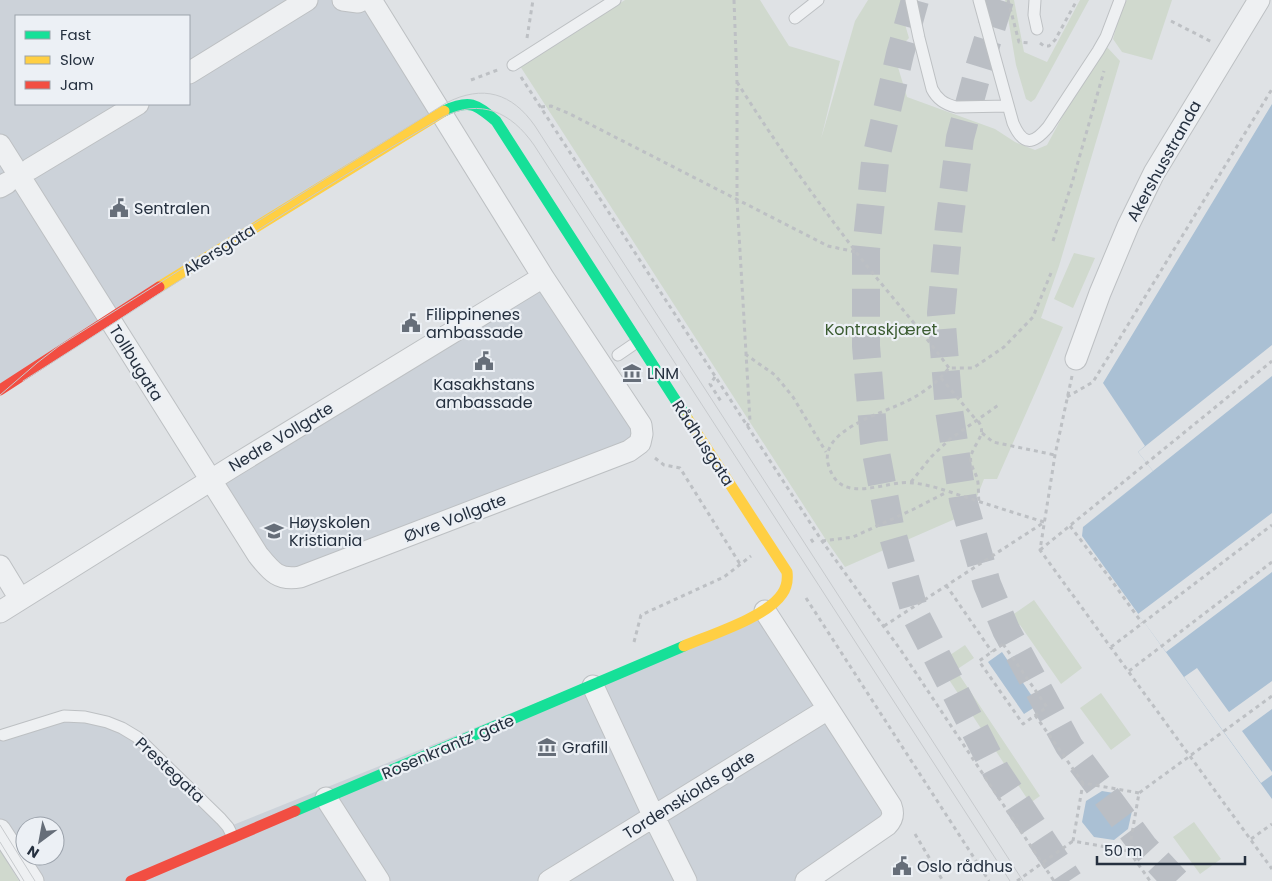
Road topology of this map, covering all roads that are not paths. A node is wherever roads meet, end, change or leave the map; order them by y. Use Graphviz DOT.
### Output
graph roads {
  1 [pos="307,0"];
  2 [pos="343,0"];
  3 [pos="362,0"];
  4 [pos="371,0"];
  5 [pos="615,0"];
  6 [pos="818,0"];
  7 [pos="912,0"];
  8 [pos="978,0"];
  9 [pos="1035,0"];
  10 [pos="1120,0"];
  11 [pos="1259,0"];
  12 [pos="795,18"];
  13 [pos="1038,29"];
  14 [pos="513,65"];
  15 [pos="190,72"];
  16 [pos="136,105"];
  17 [pos="1008,106"];
  18 [pos="441,113"];
  19 [pos="0,145"];
  20 [pos="30,169"];
  21 [pos="543,277"];
  22 [pos="110,321"];
  23 [pos="638,342"];
  24 [pos="618,355"];
  25 [pos="1076,359"];
  26 [pos="0,390"];
  27 [pos="211,480"];
  28 [pos="0,566"];
  29 [pos="280,576"];
  30 [pos="20,599"];
  31 [pos="765,611"];
  32 [pos="0,612"];
  33 [pos="593,686"];
  34 [pos="828,708"];
  35 [pos="3,735"];
  36 [pos="326,798"];
  37 [pos="654,816"];
  38 [pos="0,830"];
  39 [pos="233,837"];
  40 [pos="33,881"];
  41 [pos="131,881"];
  42 [pos="378,881"];
  43 [pos="549,881"];
  44 [pos="686,881"];
  45 [pos="806,881"];
  1 -- 15 [label="street"];
  2 -- 3 [label="street"];
  4 -- 18 [label="street"];
  5 -- 14 [label="lane"];
  6 -- 12 [label="lane"];
  7 -- 17 [label="lane"];
  8 -- 17 [label="lane"];
  9 -- 13 [label="lane"];
  10 -- 17 [label="lane"];
  11 -- 25 [label="street, Akershusstranda"];
  16 -- 20 [label="street"];
  18 -- 21 [label="street"];
  18 -- 22 [label="street, Akersgata"];
  18 -- 23 [label="street, Rådhusgata"];
  19 -- 22 [label="street, Tollbugata"];
  21 -- 27 [label="street, Nedre Vollgate"];
  21 -- 29 [label="street, Øvre Vollgate"];
  22 -- 26 [label="street, Akersgata"];
  22 -- 27 [label="street, Tollbugata"];
  23 -- 24 [label="lane"];
  23 -- 31 [label="street, Rådhusgata"];
  27 -- 29 [label="street, Tollbugata"];
  27 -- 30 [label="street, Nedre Vollgate"];
  28 -- 30 [label="street"];
  30 -- 32 [label="street, Nedre Vollgate"];
  31 -- 33 [label="street, Rosenkrantz’ gate"];
  31 -- 34 [label="street"];
  33 -- 36 [label="street, Rosenkrantz’ gate"];
  33 -- 37 [label="street"];
  34 -- 37 [label="street, Tordenskiolds gate"];
  34 -- 45 [label="street"];
  35 -- 39 [label="lane, Prestegata"];
  36 -- 39 [label="street, Rosenkrantz’ gate"];
  36 -- 42 [label="street"];
  37 -- 43 [label="street, Tordenskiolds gate"];
  37 -- 44 [label="street"];
  38 -- 40 [label="street"];
  39 -- 41 [label="street, Rosenkrantz’ gate"];
}
